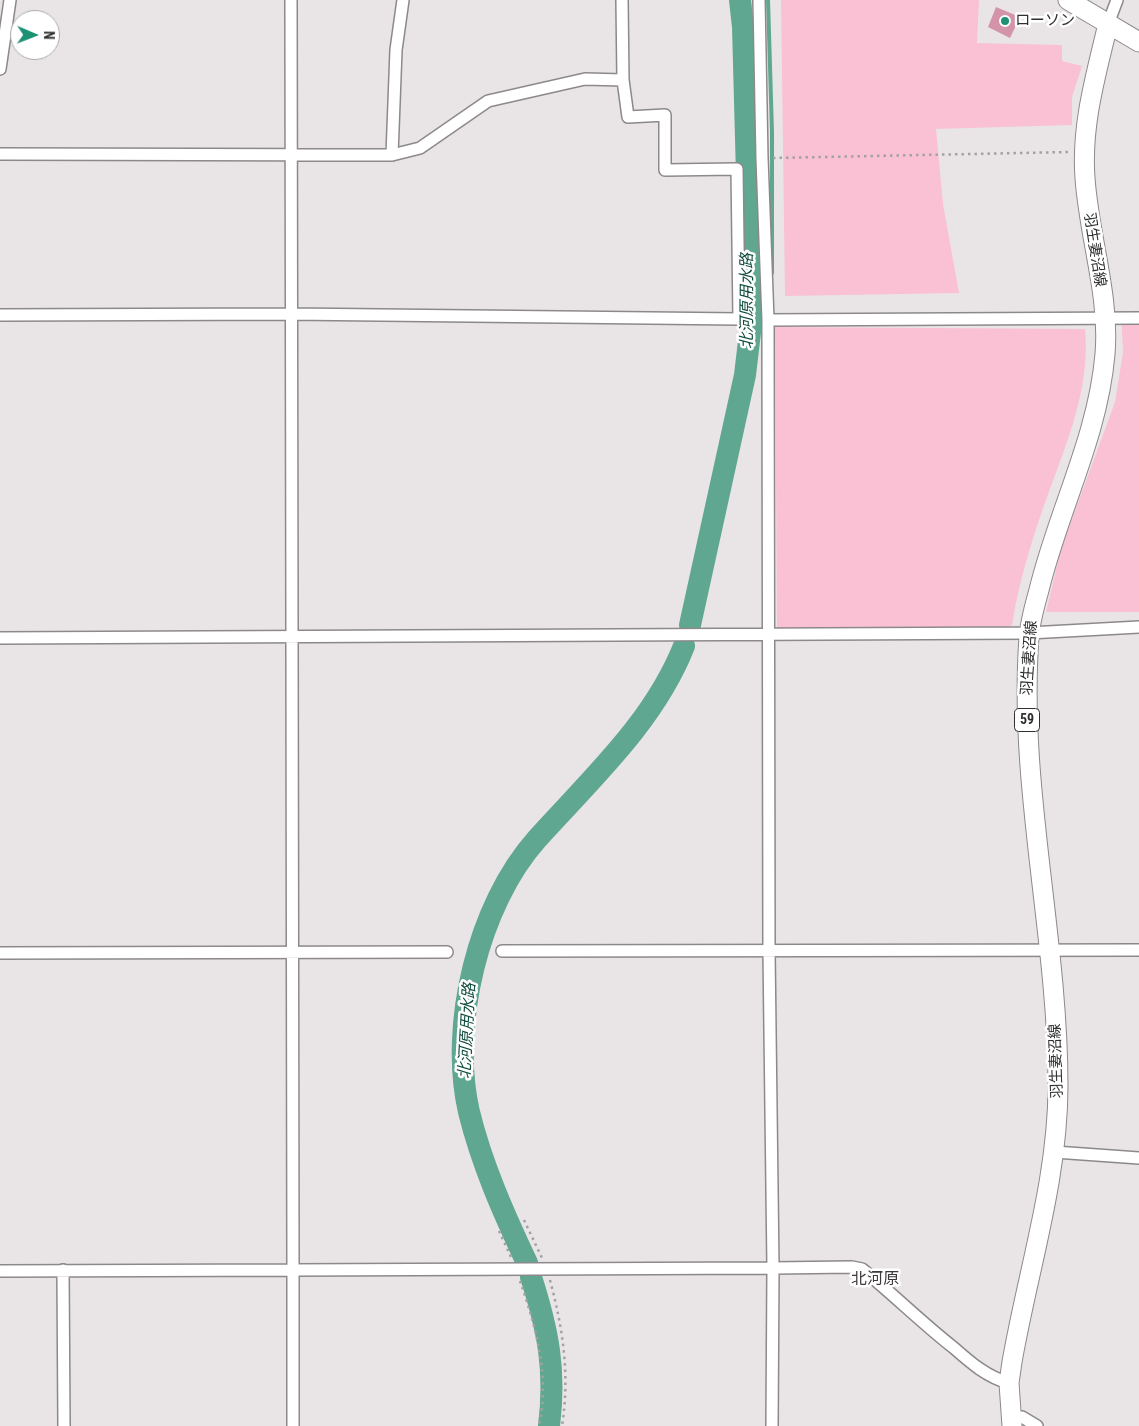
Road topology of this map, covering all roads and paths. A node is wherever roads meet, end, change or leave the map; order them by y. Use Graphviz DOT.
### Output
graph roads {
  1 [pos="10,0"];
  2 [pos="291,0"];
  3 [pos="404,0"];
  4 [pos="622,0"];
  5 [pos="759,0"];
  6 [pos="1068,0"];
  7 [pos="1117,0"];
  8 [pos="1108,24"];
  9 [pos="1139,42"];
  10 [pos="0,69"];
  11 [pos="623,80"];
  12 [pos="1084,151"];
  13 [pos="0,154"];
  14 [pos="293,154"];
  15 [pos="392,155"];
  16 [pos="762,158"];
  17 [pos="291,314"];
  18 [pos="0,315"];
  19 [pos="1105,318"];
  20 [pos="1139,318"];
  21 [pos="768,320"];
  22 [pos="1139,628"];
  23 [pos="1029,633"];
  24 [pos="768,634"];
  25 [pos="292,636"];
  26 [pos="0,638"];
  27 [pos="1048,950"];
  28 [pos="1139,950"];
  29 [pos="293,951"];
  30 [pos="502,951"];
  31 [pos="769,951"];
  32 [pos="0,952"];
  33 [pos="447,952"];
  34 [pos="1055,1152"];
  35 [pos="1139,1158"];
  36 [pos="524,1220"];
  37 [pos="499,1231"];
  38 [pos="547,1267"];
  39 [pos="773,1268"];
  40 [pos="516,1269"];
  41 [pos="63,1270"];
  42 [pos="293,1270"];
  43 [pos="0,1271"];
  44 [pos="1009,1383"];
  45 [pos="1012,1422"];
  46 [pos="64,1426"];
  47 [pos="293,1426"];
  48 [pos="539,1426"];
  49 [pos="562,1426"];
  50 [pos="772,1426"];
  51 [pos="1036,1426"];
  1 -- 10 [label="street"];
  2 -- 14 [label="street"];
  3 -- 15 [label="street"];
  4 -- 11 [label="street"];
  5 -- 16 [label="street"];
  6 -- 8 [label="main road"];
  7 -- 8 [label="street"];
  8 -- 9 [label="main road"];
  8 -- 12 [label="main road, 羽生妻沼線 / 59"];
  11 -- 15 [label="street"];
  11 -- 17 [label="street"];
  12 -- 16 [label="path"];
  12 -- 19 [label="main road, 羽生妻沼線 / 59"];
  13 -- 14 [label="street"];
  14 -- 15 [label="street"];
  14 -- 17 [label="street"];
  16 -- 21 [label="street"];
  17 -- 18 [label="street"];
  17 -- 25 [label="street"];
  19 -- 20 [label="street"];
  19 -- 21 [label="street"];
  19 -- 23 [label="main road, 羽生妻沼線 / 59"];
  21 -- 24 [label="street"];
  22 -- 23 [label="street"];
  23 -- 24 [label="street"];
  23 -- 27 [label="main road, 羽生妻沼線 / 59"];
  24 -- 25 [label="street"];
  24 -- 31 [label="street"];
  25 -- 26 [label="street"];
  25 -- 29 [label="street"];
  27 -- 28 [label="street"];
  27 -- 31 [label="street"];
  27 -- 34 [label="main road, 羽生妻沼線 / 59"];
  29 -- 32 [label="street"];
  29 -- 33 [label="street"];
  29 -- 42 [label="street"];
  30 -- 31 [label="street"];
  31 -- 39 [label="street"];
  34 -- 35 [label="street"];
  34 -- 44 [label="main road, 羽生妻沼線 / 59"];
  36 -- 38 [label="path"];
  37 -- 40 [label="path"];
  38 -- 39 [label="street"];
  38 -- 40 [label="street"];
  38 -- 49 [label="path"];
  39 -- 44 [label="street"];
  39 -- 50 [label="street"];
  40 -- 42 [label="street"];
  40 -- 48 [label="path"];
  41 -- 42 [label="street"];
  41 -- 43 [label="street"];
  41 -- 46 [label="street"];
  42 -- 47 [label="street"];
  44 -- 45 [label="main road, 羽生妻沼線 / 59"];
  45 -- 51 [label="street"];
}
